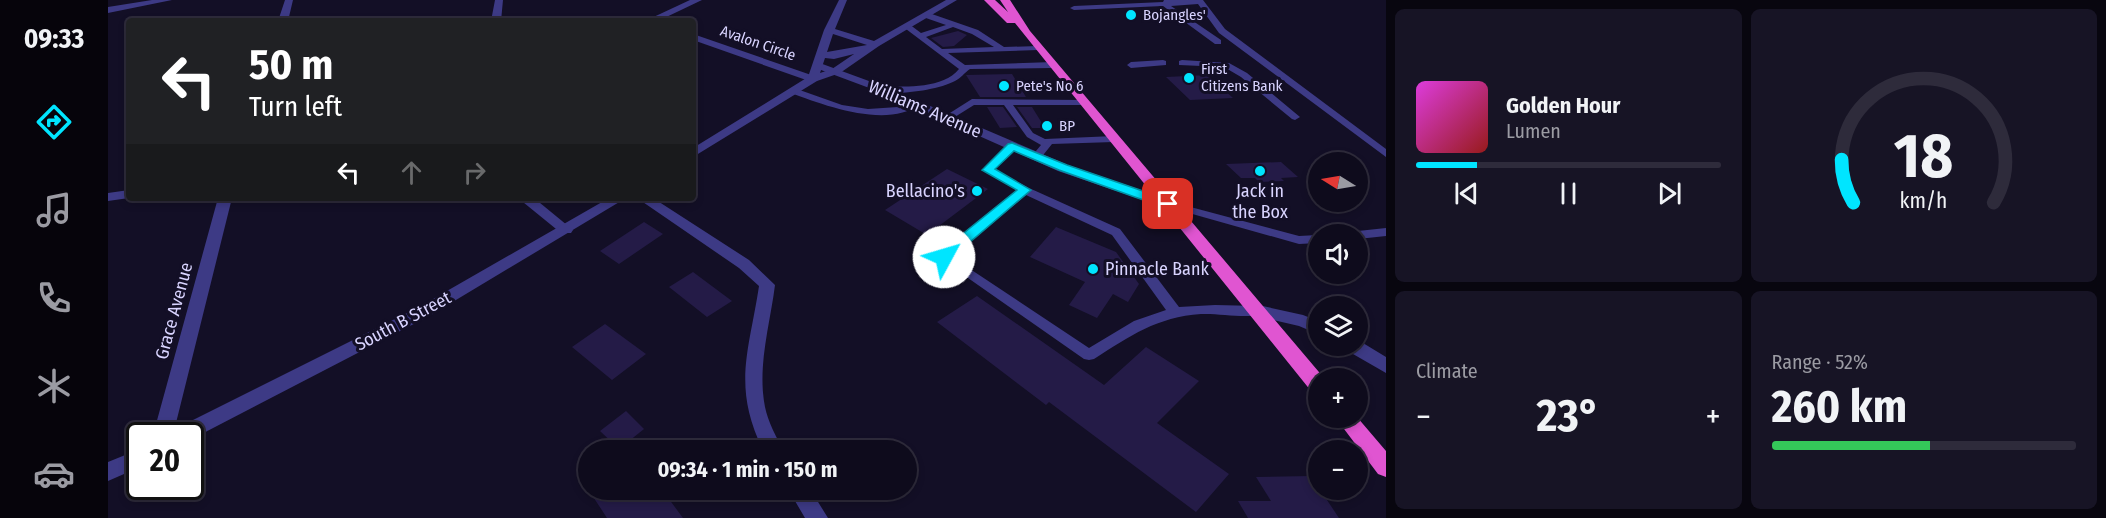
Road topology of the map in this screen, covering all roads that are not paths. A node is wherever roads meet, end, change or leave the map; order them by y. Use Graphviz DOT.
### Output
graph roads {
  1 [pos="168,0"];
  2 [pos="289,0"];
  3 [pos="499,0"];
  4 [pos="698,0"];
  5 [pos="843,0"];
  6 [pos="953,0"];
  7 [pos="989,0"];
  8 [pos="1005,0"];
  9 [pos="1200,1"];
  10 [pos="1167,2"];
  11 [pos="1074,8"];
  12 [pos="108,10"];
  13 [pos="926,15"];
  14 [pos="284,18"];
  15 [pos="496,18"];
  16 [pos="657,18"];
  17 [pos="952,25"];
  18 [pos="906,26"];
  19 [pos="829,30"];
  20 [pos="1026,33"];
  21 [pos="921,36"];
  22 [pos="696,38"];
  23 [pos="1218,42"];
  24 [pos="875,44"];
  25 [pos="1001,48"];
  26 [pos="1038,48"];
  27 [pos="942,51"];
  28 [pos="819,60"];
  29 [pos="1163,63"];
  30 [pos="1182,63"];
  31 [pos="1053,65"];
  32 [pos="1131,65"];
  33 [pos="964,69"];
  34 [pos="836,71"];
  35 [pos="813,79"];
  36 [pos="884,90"];
  37 [pos="794,91"];
  38 [pos="1007,102"];
  39 [pos="1083,102"];
  40 [pos="916,104"];
  41 [pos="1295,117"];
  42 [pos="947,118"];
  43 [pos="1114,139"];
  44 [pos="1047,144"];
  45 [pos="1012,146"];
  46 [pos="696,151"];
  47 [pos="1386,154"];
  48 [pos="1036,156"];
  49 [pos="1025,190"];
  50 [pos="126,194"];
  51 [pos="108,197"];
  52 [pos="224,201"];
  53 [pos="529,201"];
  54 [pos="614,201"];
  55 [pos="649,201"];
  56 [pos="1168,204"];
  57 [pos="566,230"];
  58 [pos="1386,232"];
  59 [pos="1368,235"];
  60 [pos="1308,240"];
  61 [pos="1258,311"];
  62 [pos="1175,312"];
  63 [pos="1308,323"];
  64 [pos="1368,355"];
  65 [pos="1386,366"];
  66 [pos="1308,373"];
  67 [pos="166,422"];
  68 [pos="204,424"];
  69 [pos="1354,428"];
  70 [pos="767,440"];
  71 [pos="126,463"];
  72 [pos="1386,467"];
  73 [pos="108,472"];
  74 [pos="805,500"];
  75 [pos="817,518"];
  1 -- 12 [label="street"];
  2 -- 14 [label="street"];
  3 -- 15 [label="street"];
  4 -- 16 [label="street"];
  5 -- 19 [label="street"];
  6 -- 13 [label="street"];
  7 -- 20 [label="highway"];
  8 -- 20 [label="highway"];
  9 -- 10 [label="lane"];
  9 -- 47 [label="lane"];
  10 -- 11 [label="lane"];
  10 -- 23 [label="lane"];
  13 -- 17 [label="lane"];
  13 -- 18 [label="street"];
  17 -- 21 [label="lane"];
  17 -- 25 [label="lane"];
  18 -- 21 [label="lane"];
  18 -- 24 [label="street"];
  19 -- 24 [label="street"];
  19 -- 28 [label="street"];
  20 -- 26 [label="highway"];
  21 -- 27 [label="lane"];
  22 -- 35 [label="street, Avalon Circle"];
  24 -- 28 [label="street"];
  24 -- 34 [label="street"];
  25 -- 26 [label="lane"];
  25 -- 27 [label="lane"];
  26 -- 31 [label="highway"];
  27 -- 33 [label="lane"];
  28 -- 34 [label="street, Williams Avenue"];
  28 -- 35 [label="street"];
  29 -- 32 [label="lane"];
  30 -- 41 [label="lane"];
  31 -- 33 [label="lane"];
  31 -- 39 [label="highway"];
  33 -- 36 [label="lane"];
  34 -- 35 [label="street"];
  34 -- 36 [label="street, Williams Avenue"];
  35 -- 37 [label="street"];
  36 -- 40 [label="street, Williams Avenue"];
  37 -- 40 [label="lane"];
  37 -- 46 [label="street"];
  38 -- 39 [label="lane"];
  38 -- 42 [label="lane"];
  38 -- 44 [label="lane"];
  39 -- 43 [label="highway"];
  40 -- 42 [label="street, Williams Avenue"];
  42 -- 45 [label="street, Williams Avenue"];
  43 -- 44 [label="lane"];
  43 -- 56 [label="highway"];
  44 -- 48 [label="lane"];
  45 -- 48 [label="street, Williams Avenue"];
  45 -- 49 [label="lane"];
  48 -- 56 [label="street, Williams Avenue"];
  49 -- 62 [label="lane"];
  49 -- 62 [label="lane"];
  50 -- 51 [label="street"];
  52 -- 67 [label="street, Grace Avenue"];
  53 -- 57 [label="street"];
  54 -- 57 [label="street, South B Street"];
  55 -- 70 [label="street"];
  56 -- 60 [label="lane"];
  56 -- 61 [label="highway"];
  57 -- 68 [label="street, South B Street"];
  58 -- 59 [label="lane"];
  61 -- 62 [label="lane"];
  61 -- 63 [label="street"];
  61 -- 66 [label="highway"];
  64 -- 65 [label="street"];
  69 -- 72 [label="highway"];
  71 -- 73 [label="street"];
  74 -- 75 [label="street"];
}
